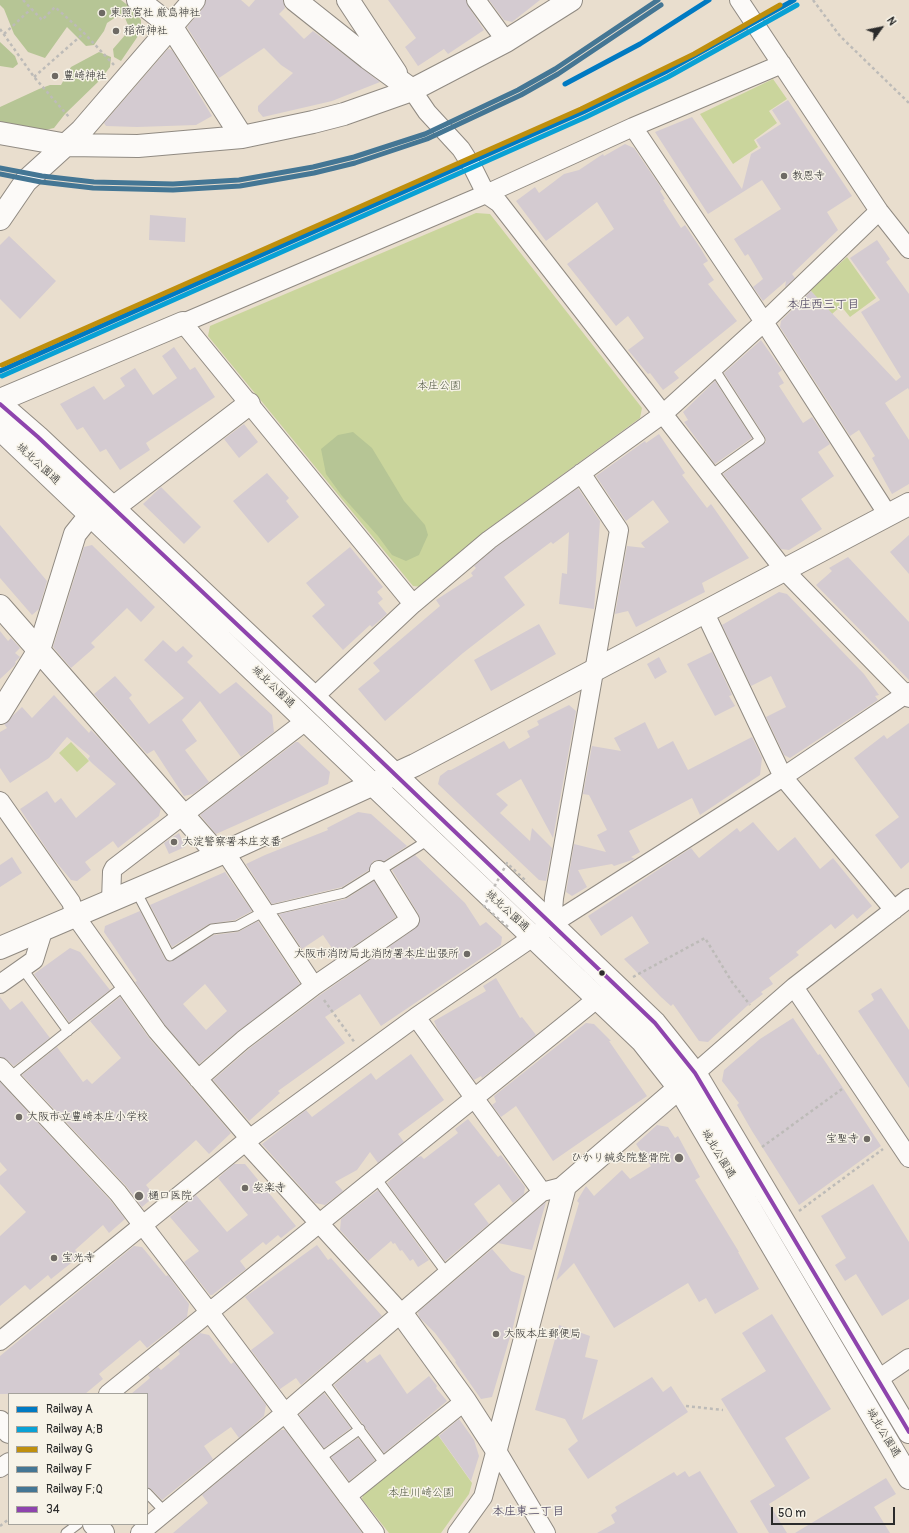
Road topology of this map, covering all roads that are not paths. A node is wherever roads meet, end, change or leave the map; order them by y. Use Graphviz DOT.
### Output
graph roads {
  1 [pos="138,0"];
  2 [pos="194,0"];
  3 [pos="295,0"];
  4 [pos="348,0"];
  5 [pos="476,0"];
  6 [pos="571,0"];
  7 [pos="739,0"];
  8 [pos="171,26"];
  9 [pos="506,41"];
  10 [pos="782,64"];
  11 [pos="412,90"];
  12 [pos="633,127"];
  13 [pos="0,133"];
  14 [pos="242,137"];
  15 [pos="74,138"];
  16 [pos="486,194"];
  17 [pos="879,211"];
  18 [pos="0,219"];
  19 [pos="909,249"];
  20 [pos="764,322"];
  21 [pos="183,323"];
  22 [pos="713,367"];
  23 [pos="0,400"];
  24 [pos="0,404"];
  25 [pos="249,404"];
  26 [pos="663,414"];
  27 [pos="0,429"];
  28 [pos="580,473"];
  29 [pos="711,475"];
  30 [pos="909,504"];
  31 [pos="113,508"];
  32 [pos="91,514"];
  33 [pos="888,515"];
  34 [pos="785,571"];
  35 [pos="413,604"];
  36 [pos="0,606"];
  37 [pos="705,613"];
  38 [pos="39,650"];
  39 [pos="593,670"];
  40 [pos="908,695"];
  41 [pos="314,697"];
  42 [pos="0,713"];
  43 [pos="307,720"];
  44 [pos="395,774"];
  45 [pos="783,777"];
  46 [pos="374,784"];
  47 [pos="0,801"];
  48 [pos="183,814"];
  49 [pos="431,839"];
  50 [pos="221,853"];
  51 [pos="378,870"];
  52 [pos="136,890"];
  53 [pos="909,898"];
  54 [pos="111,901"];
  55 [pos="894,910"];
  56 [pos="263,912"];
  57 [pos="76,917"];
  58 [pos="552,924"];
  59 [pos="43,931"];
  60 [pos="535,937"];
  61 [pos="0,948"];
  62 [pos="22,968"];
  63 [pos="0,984"];
  64 [pos="124,986"];
  65 [pos="314,986"];
  66 [pos="794,987"];
  67 [pos="598,998"];
  68 [pos="416,1016"];
  69 [pos="68,1031"];
  70 [pos="5,1072"];
  71 [pos="695,1073"];
  72 [pos="198,1079"];
  73 [pos="679,1088"];
  74 [pos="475,1098"];
  75 [pos="248,1140"];
  76 [pos="909,1158"];
  77 [pos="376,1178"];
  78 [pos="565,1186"];
  79 [pos="542,1192"];
  80 [pos="320,1224"];
  81 [pos="143,1226"];
  82 [pos="448,1274"];
  83 [pos="210,1313"];
  84 [pos="402,1314"];
  85 [pos="0,1341"];
  86 [pos="909,1358"];
  87 [pos="877,1380"];
  88 [pos="323,1381"];
  89 [pos="109,1393"];
  90 [pos="465,1402"];
  91 [pos="285,1413"];
  92 [pos="0,1422"];
  93 [pos="360,1428"];
  94 [pos="8,1431"];
  95 [pos="909,1432"];
  96 [pos="496,1449"];
  97 [pos="319,1458"];
  98 [pos="385,1464"];
  99 [pos="909,1478"];
  100 [pos="148,1494"];
  101 [pos="347,1496"];
  102 [pos="164,1512"];
  103 [pos="77,1525"];
  104 [pos="95,1525"];
  105 [pos="66,1533"];
  106 [pos="103,1533"];
  107 [pos="140,1533"];
  108 [pos="375,1533"];
  109 [pos="457,1533"];
  110 [pos="546,1533"];
  1 -- 8 [label="street"];
  2 -- 8 [label="street"];
  3 -- 11 [label="street"];
  4 -- 11 [label="street"];
  5 -- 9 [label="street"];
  6 -- 9 [label="street"];
  7 -- 10 [label="street"];
  8 -- 14 [label="street"];
  8 -- 15 [label="street"];
  9 -- 11 [label="street"];
  10 -- 12 [label="street"];
  10 -- 17 [label="street"];
  11 -- 14 [label="street"];
  11 -- 16 [label="street"];
  12 -- 16 [label="street"];
  12 -- 20 [label="street"];
  13 -- 15 [label="street"];
  14 -- 15 [label="street"];
  15 -- 18 [label="street"];
  16 -- 21 [label="street"];
  16 -- 26 [label="street"];
  17 -- 19 [label="street"];
  17 -- 20 [label="street"];
  20 -- 22 [label="street"];
  20 -- 33 [label="street"];
  21 -- 23 [label="street"];
  21 -- 25 [label="street"];
  22 -- 26 [label="street"];
  22 -- 29 [label="lane"];
  24 -- 31 [label="street, 城北公園通"];
  25 -- 31 [label="street"];
  25 -- 35 [label="street"];
  26 -- 28 [label="street"];
  26 -- 29 [label="street"];
  27 -- 32 [label="street, 城北公園通"];
  28 -- 35 [label="street"];
  28 -- 39 [label="street"];
  29 -- 34 [label="street"];
  30 -- 33 [label="street"];
  31 -- 41 [label="street, 城北公園通"];
  32 -- 38 [label="street"];
  32 -- 43 [label="street, 城北公園通"];
  33 -- 34 [label="street"];
  34 -- 37 [label="street"];
  34 -- 40 [label="street"];
  35 -- 41 [label="street"];
  36 -- 38 [label="street"];
  37 -- 39 [label="street"];
  37 -- 45 [label="street"];
  38 -- 42 [label="street"];
  38 -- 48 [label="street"];
  39 -- 44 [label="street"];
  39 -- 58 [label="street"];
  40 -- 45 [label="street"];
  41 -- 44 [label="street, 城北公園通"];
  43 -- 46 [label="street, 城北公園通"];
  43 -- 48 [label="street"];
  44 -- 46 [label="street"];
  44 -- 58 [label="street, 城北公園通"];
  45 -- 55 [label="street"];
  45 -- 58 [label="street"];
  46 -- 49 [label="street, 城北公園通"];
  46 -- 50 [label="street"];
  47 -- 57 [label="street"];
  48 -- 50 [label="street"];
  48 -- 54 [label="street"];
  49 -- 51 [label="lane"];
  49 -- 60 [label="street, 城北公園通"];
  50 -- 52 [label="street"];
  50 -- 56 [label="street"];
  51 -- 56 [label="lane"];
  51 -- 65 [label="street"];
  52 -- 54 [label="street"];
  52 -- 56 [label="lane"];
  53 -- 55 [label="street"];
  54 -- 57 [label="street"];
  55 -- 66 [label="street"];
  56 -- 65 [label="street"];
  57 -- 59 [label="street"];
  57 -- 64 [label="street"];
  58 -- 60 [label="street"];
  58 -- 71 [label="street, 城北公園通"];
  59 -- 61 [label="street"];
  59 -- 62 [label="street"];
  60 -- 67 [label="street, 城北公園通"];
  60 -- 68 [label="street"];
  62 -- 63 [label="street"];
  62 -- 69 [label="lane"];
  64 -- 69 [label="lane"];
  64 -- 72 [label="street"];
  65 -- 72 [label="street"];
  66 -- 71 [label="street"];
  66 -- 76 [label="street"];
  67 -- 73 [label="street, 城北公園通"];
  67 -- 74 [label="street"];
  68 -- 74 [label="street"];
  68 -- 75 [label="street"];
  69 -- 70 [label="lane"];
  70 -- 81 [label="street"];
  71 -- 73 [label="street"];
  71 -- 87 [label="street, 城北公園通"];
  72 -- 75 [label="street"];
  73 -- 78 [label="street"];
  73 -- 99 [label="street, 城北公園通"];
  74 -- 77 [label="street"];
  74 -- 79 [label="street"];
  75 -- 80 [label="street"];
  75 -- 81 [label="street"];
  77 -- 80 [label="street"];
  77 -- 82 [label="lane"];
  78 -- 79 [label="street"];
  78 -- 96 [label="street"];
  79 -- 82 [label="street"];
  80 -- 83 [label="street"];
  80 -- 84 [label="street"];
  81 -- 83 [label="street"];
  81 -- 85 [label="street"];
  82 -- 84 [label="street"];
  83 -- 89 [label="street"];
  83 -- 91 [label="street"];
  84 -- 88 [label="street"];
  84 -- 90 [label="street"];
  86 -- 87 [label="street"];
  87 -- 95 [label="street, 城北公園通"];
  88 -- 91 [label="street"];
  88 -- 93 [label="lane"];
  90 -- 96 [label="street"];
  90 -- 98 [label="street"];
  91 -- 97 [label="street"];
  91 -- 102 [label="street"];
  92 -- 94 [label="street"];
  93 -- 97 [label="lane"];
  93 -- 98 [label="lane"];
  96 -- 109 [label="street"];
  96 -- 110 [label="street"];
  97 -- 101 [label="street"];
  98 -- 101 [label="street"];
  100 -- 102 [label="lane"];
  101 -- 108 [label="street"];
  102 -- 107 [label="street"];
  103 -- 105 [label="lane"];
  104 -- 106 [label="street"];
}
